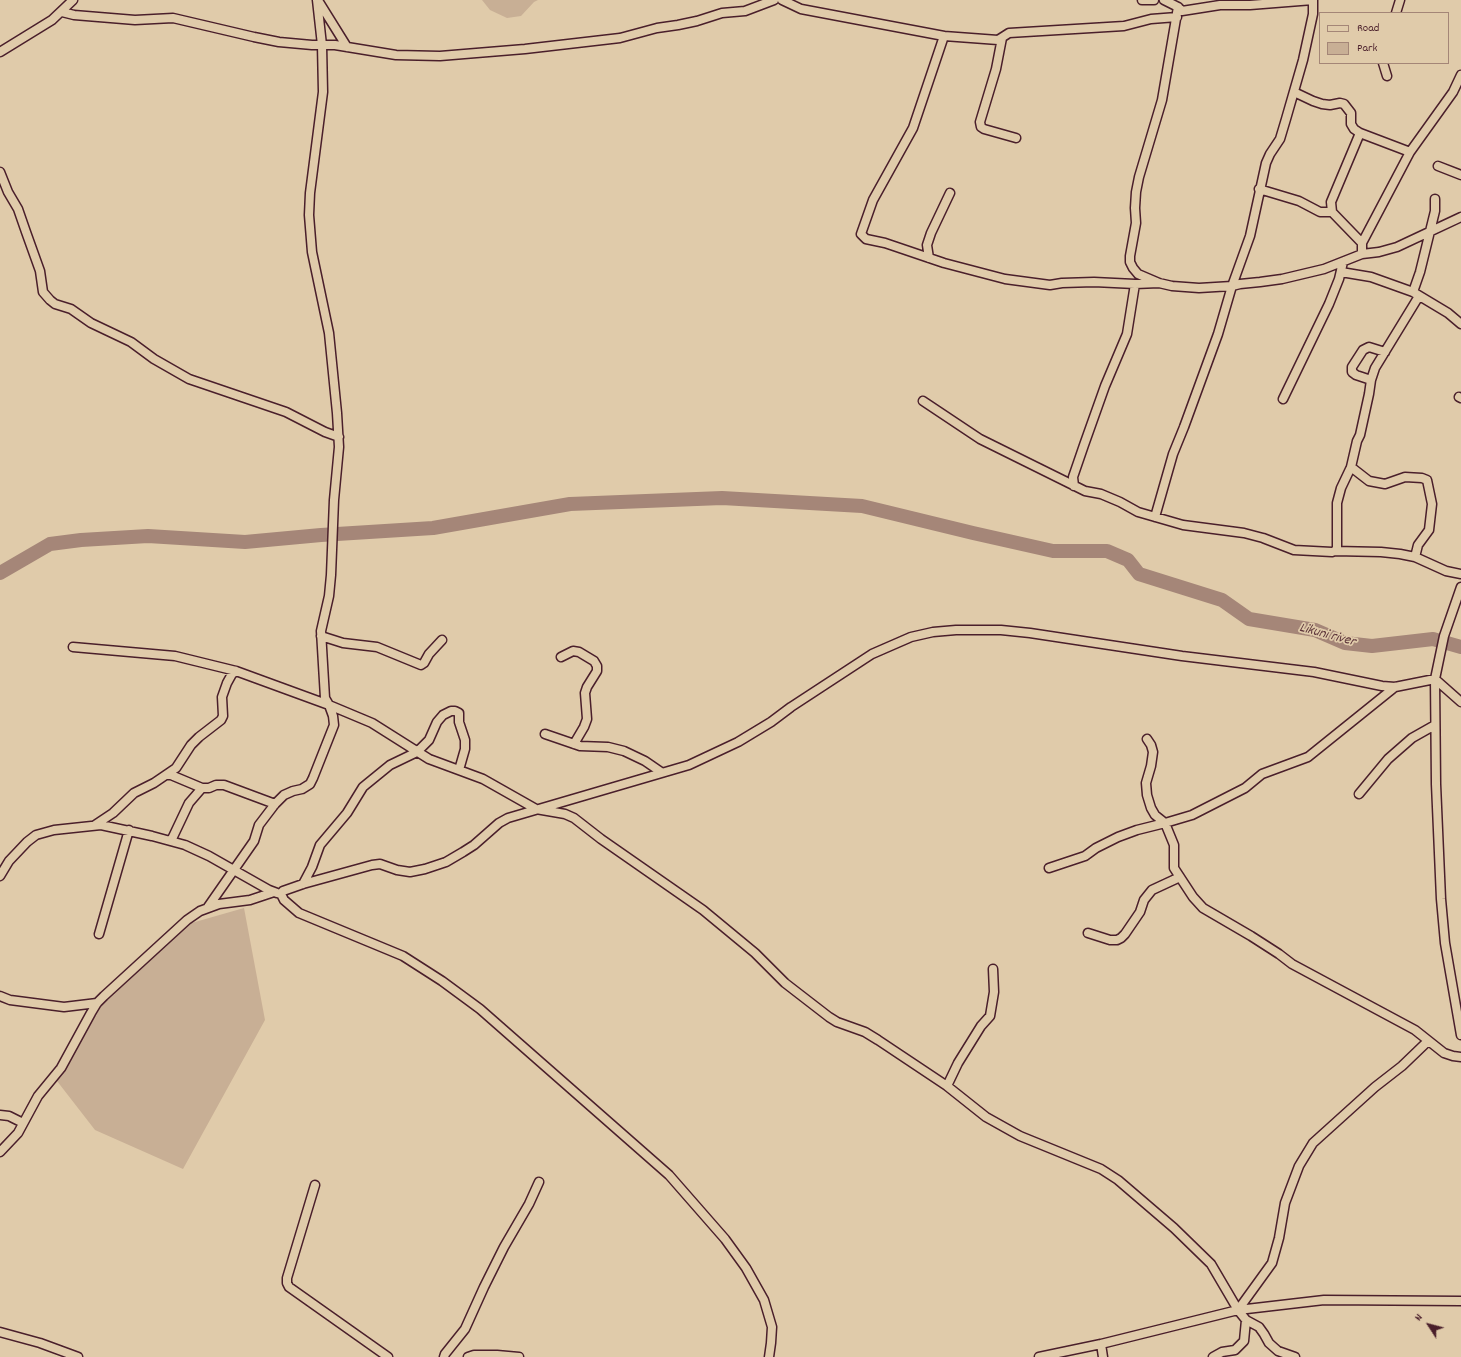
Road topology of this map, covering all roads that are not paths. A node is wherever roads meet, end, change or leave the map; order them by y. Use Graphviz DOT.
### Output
graph roads {
  1 [pos="72,0"];
  2 [pos="318,0"];
  3 [pos="774,0"];
  4 [pos="782,0"];
  5 [pos="1142,0"];
  6 [pos="1154,0"];
  7 [pos="1164,0"];
  8 [pos="1313,0"];
  9 [pos="1400,0"];
  10 [pos="1177,4"];
  11 [pos="62,12"];
  12 [pos="1396,12"];
  13 [pos="1177,17"];
  14 [pos="944,36"];
  15 [pos="1002,38"];
  16 [pos="322,45"];
  17 [pos="347,47"];
  18 [pos="0,52"];
  19 [pos="1383,64"];
  20 [pos="1461,75"];
  21 [pos="1387,76"];
  22 [pos="1294,92"];
  23 [pos="1360,133"];
  24 [pos="1016,138"];
  25 [pos="1410,152"];
  26 [pos="1438,166"];
  27 [pos="0,172"];
  28 [pos="1461,175"];
  29 [pos="1260,189"];
  30 [pos="950,193"];
  31 [pos="1435,199"];
  32 [pos="1332,212"];
  33 [pos="1461,217"];
  34 [pos="1430,232"];
  35 [pos="1362,243"];
  36 [pos="1362,254"];
  37 [pos="929,258"];
  38 [pos="1343,262"];
  39 [pos="1341,272"];
  40 [pos="1159,283"];
  41 [pos="1135,284"];
  42 [pos="1232,286"];
  43 [pos="1416,294"];
  44 [pos="1461,324"];
  45 [pos="1385,352"];
  46 [pos="1371,380"];
  47 [pos="1283,399"];
  48 [pos="923,401"];
  49 [pos="338,437"];
  50 [pos="1351,467"];
  51 [pos="1074,486"];
  52 [pos="1155,517"];
  53 [pos="1336,551"];
  54 [pos="1415,557"];
  55 [pos="1461,574"];
  56 [pos="1461,587"];
  57 [pos="321,636"];
  58 [pos="442,640"];
  59 [pos="73,647"];
  60 [pos="561,657"];
  61 [pos="236,671"];
  62 [pos="1435,679"];
  63 [pos="1395,687"];
  64 [pos="1461,702"];
  65 [pos="329,705"];
  66 [pos="1435,725"];
  67 [pos="545,734"];
  68 [pos="1147,739"];
  69 [pos="574,744"];
  70 [pos="417,752"];
  71 [pos="459,770"];
  72 [pos="661,772"];
  73 [pos="167,775"];
  74 [pos="202,788"];
  75 [pos="1359,794"];
  76 [pos="275,804"];
  77 [pos="536,809"];
  78 [pos="1164,823"];
  79 [pos="95,825"];
  80 [pos="129,830"];
  81 [pos="171,841"];
  82 [pos="1048,868"];
  83 [pos="234,870"];
  84 [pos="0,876"];
  85 [pos="1180,877"];
  86 [pos="303,884"];
  87 [pos="277,893"];
  88 [pos="208,907"];
  89 [pos="1088,933"];
  90 [pos="99,934"];
  91 [pos="994,969"];
  92 [pos="0,996"];
  93 [pos="97,1003"];
  94 [pos="1461,1035"];
  95 [pos="1428,1041"];
  96 [pos="1461,1056"];
  97 [pos="946,1086"];
  98 [pos="0,1115"];
  99 [pos="23,1124"];
  100 [pos="0,1152"];
  101 [pos="539,1182"];
  102 [pos="315,1185"];
  103 [pos="1461,1301"];
  104 [pos="1238,1310"];
  105 [pos="1246,1320"];
  106 [pos="0,1332"];
  107 [pos="1102,1344"];
  108 [pos="78,1357"];
  109 [pos="388,1357"];
  110 [pos="444,1357"];
  111 [pos="468,1357"];
  112 [pos="518,1357"];
  113 [pos="768,1357"];
  114 [pos="1039,1357"];
  115 [pos="1103,1357"];
  116 [pos="1213,1357"];
  117 [pos="1295,1357"];
  1 -- 11 [label="street"];
  2 -- 16 [label="street"];
  2 -- 17 [label="street"];
  3 -- 17 [label="street"];
  4 -- 14 [label="street"];
  5 -- 6 [label="street"];
  7 -- 10 [label="street"];
  8 -- 10 [label="street"];
  8 -- 22 [label="street"];
  9 -- 12 [label="street"];
  10 -- 13 [label="street"];
  11 -- 16 [label="street"];
  11 -- 18 [label="street"];
  13 -- 15 [label="street"];
  13 -- 40 [label="street"];
  14 -- 15 [label="street"];
  14 -- 37 [label="street"];
  15 -- 24 [label="street"];
  16 -- 17 [label="street"];
  16 -- 49 [label="street"];
  19 -- 21 [label="street"];
  20 -- 25 [label="street"];
  22 -- 23 [label="street"];
  22 -- 29 [label="street"];
  23 -- 25 [label="street"];
  23 -- 32 [label="street"];
  25 -- 35 [label="street"];
  26 -- 28 [label="street"];
  27 -- 49 [label="street"];
  29 -- 32 [label="street"];
  29 -- 42 [label="street"];
  30 -- 37 [label="street"];
  31 -- 34 [label="street"];
  32 -- 35 [label="street"];
  33 -- 34 [label="street"];
  34 -- 36 [label="street"];
  34 -- 43 [label="street"];
  35 -- 36 [label="street"];
  36 -- 38 [label="street"];
  37 -- 41 [label="street"];
  38 -- 39 [label="street"];
  38 -- 42 [label="street"];
  39 -- 43 [label="street"];
  39 -- 47 [label="street"];
  40 -- 41 [label="street"];
  40 -- 42 [label="street"];
  41 -- 51 [label="street"];
  42 -- 52 [label="street"];
  43 -- 44 [label="street"];
  43 -- 45 [label="street"];
  45 -- 46 [label="street"];
  45 -- 46 [label="street"];
  46 -- 50 [label="street"];
  48 -- 51 [label="street"];
  49 -- 57 [label="street"];
  50 -- 53 [label="street"];
  50 -- 54 [label="street"];
  51 -- 52 [label="street"];
  52 -- 53 [label="street"];
  53 -- 54 [label="street"];
  54 -- 55 [label="street"];
  56 -- 62 [label="street"];
  57 -- 58 [label="street"];
  57 -- 65 [label="street"];
  59 -- 61 [label="street"];
  60 -- 69 [label="street"];
  61 -- 65 [label="street"];
  61 -- 73 [label="street"];
  62 -- 63 [label="street"];
  62 -- 64 [label="street"];
  62 -- 66 [label="street"];
  63 -- 72 [label="street"];
  63 -- 78 [label="street"];
  65 -- 70 [label="street"];
  65 -- 76 [label="street"];
  66 -- 75 [label="street"];
  66 -- 94 [label="street"];
  67 -- 69 [label="street"];
  68 -- 78 [label="street"];
  69 -- 72 [label="street"];
  70 -- 71 [label="street"];
  70 -- 71 [label="street"];
  70 -- 86 [label="street"];
  71 -- 77 [label="street"];
  72 -- 77 [label="street"];
  73 -- 74 [label="street"];
  73 -- 79 [label="street"];
  74 -- 76 [label="street"];
  74 -- 81 [label="street"];
  76 -- 83 [label="street"];
  77 -- 86 [label="street"];
  77 -- 97 [label="street"];
  78 -- 82 [label="street"];
  78 -- 85 [label="street"];
  79 -- 80 [label="street"];
  79 -- 84 [label="street"];
  80 -- 81 [label="street"];
  80 -- 90 [label="street"];
  81 -- 83 [label="street"];
  83 -- 87 [label="street"];
  83 -- 88 [label="street"];
  85 -- 89 [label="street"];
  85 -- 95 [label="street"];
  86 -- 87 [label="street"];
  87 -- 88 [label="street"];
  87 -- 113 [label="street"];
  88 -- 93 [label="street"];
  91 -- 97 [label="street"];
  92 -- 93 [label="street"];
  93 -- 99 [label="street"];
  95 -- 96 [label="street"];
  95 -- 104 [label="street"];
  97 -- 104 [label="street"];
  98 -- 99 [label="street"];
  99 -- 100 [label="street"];
  101 -- 110 [label="street"];
  102 -- 109 [label="street"];
  103 -- 104 [label="street"];
  104 -- 105 [label="street"];
  104 -- 107 [label="street"];
  105 -- 116 [label="street"];
  105 -- 117 [label="street"];
  106 -- 108 [label="street"];
  107 -- 114 [label="street"];
  107 -- 115 [label="street"];
  111 -- 112 [label="street"];
}
